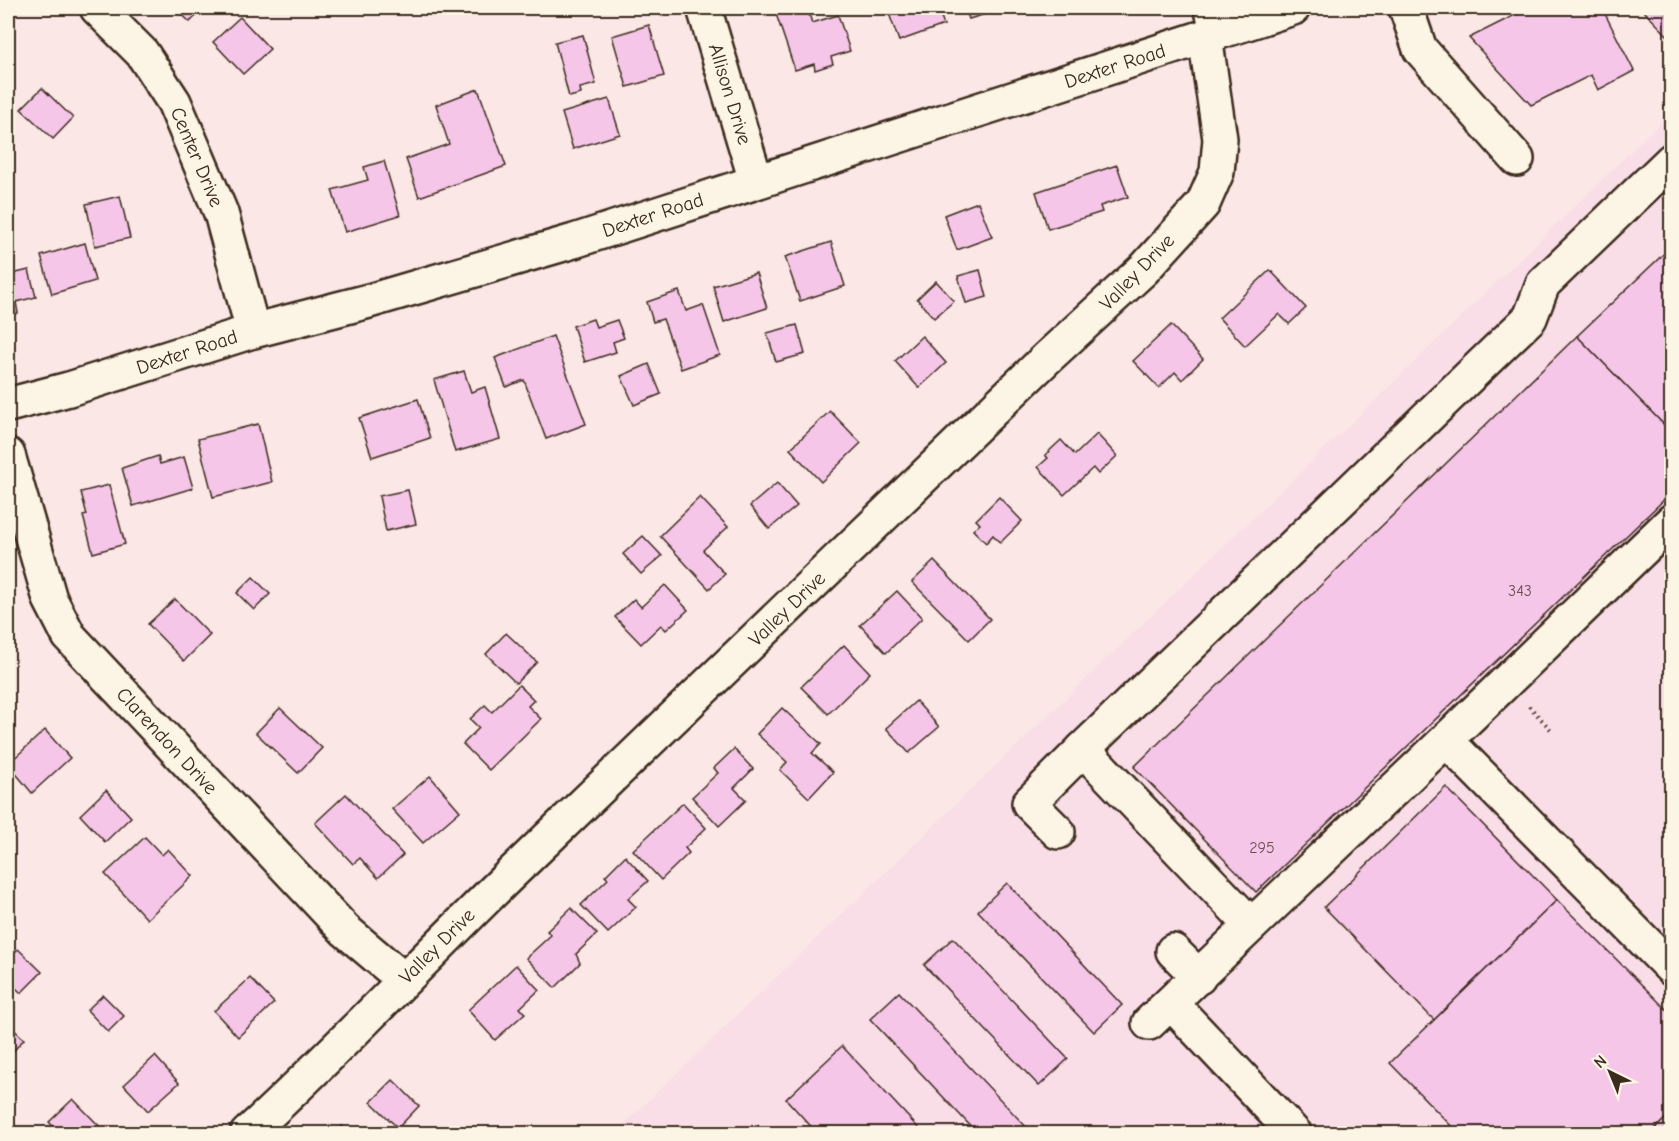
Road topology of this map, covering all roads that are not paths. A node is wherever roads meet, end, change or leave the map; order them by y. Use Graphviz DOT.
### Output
graph roads {
  1 [pos="97,8"];
  2 [pos="704,8"];
  3 [pos="1293,8"];
  4 [pos="1406,8"];
  5 [pos="1212,25"];
  6 [pos="1517,159"];
  7 [pos="1671,160"];
  8 [pos="756,181"];
  9 [pos="253,331"];
  10 [pos="8,405"];
  11 [pos="8,455"];
  12 [pos="1671,521"];
  13 [pos="1446,740"];
  14 [pos="1083,749"];
  15 [pos="1058,832"];
  16 [pos="1251,925"];
  17 [pos="1173,951"];
  18 [pos="1671,969"];
  19 [pos="1198,977"];
  20 [pos="404,980"];
  21 [pos="247,1134"];
  22 [pos="1295,1134"];
  1 -- 9 [label="street, Center Drive"];
  2 -- 8 [label="street, Allison Drive"];
  3 -- 5 [label="street, Dexter Road"];
  4 -- 6 [label="street"];
  5 -- 8 [label="street, Dexter Road"];
  5 -- 20 [label="street, Valley Drive"];
  7 -- 14 [label="street"];
  8 -- 9 [label="street, Dexter Road"];
  9 -- 10 [label="street, Dexter Road"];
  11 -- 20 [label="street, Clarendon Drive"];
  12 -- 13 [label="street"];
  13 -- 16 [label="street"];
  13 -- 18 [label="street"];
  14 -- 15 [label="street"];
  14 -- 16 [label="street"];
  16 -- 19 [label="street"];
  17 -- 19 [label="street"];
  19 -- 22 [label="street"];
  20 -- 21 [label="street, Valley Drive"];
}
